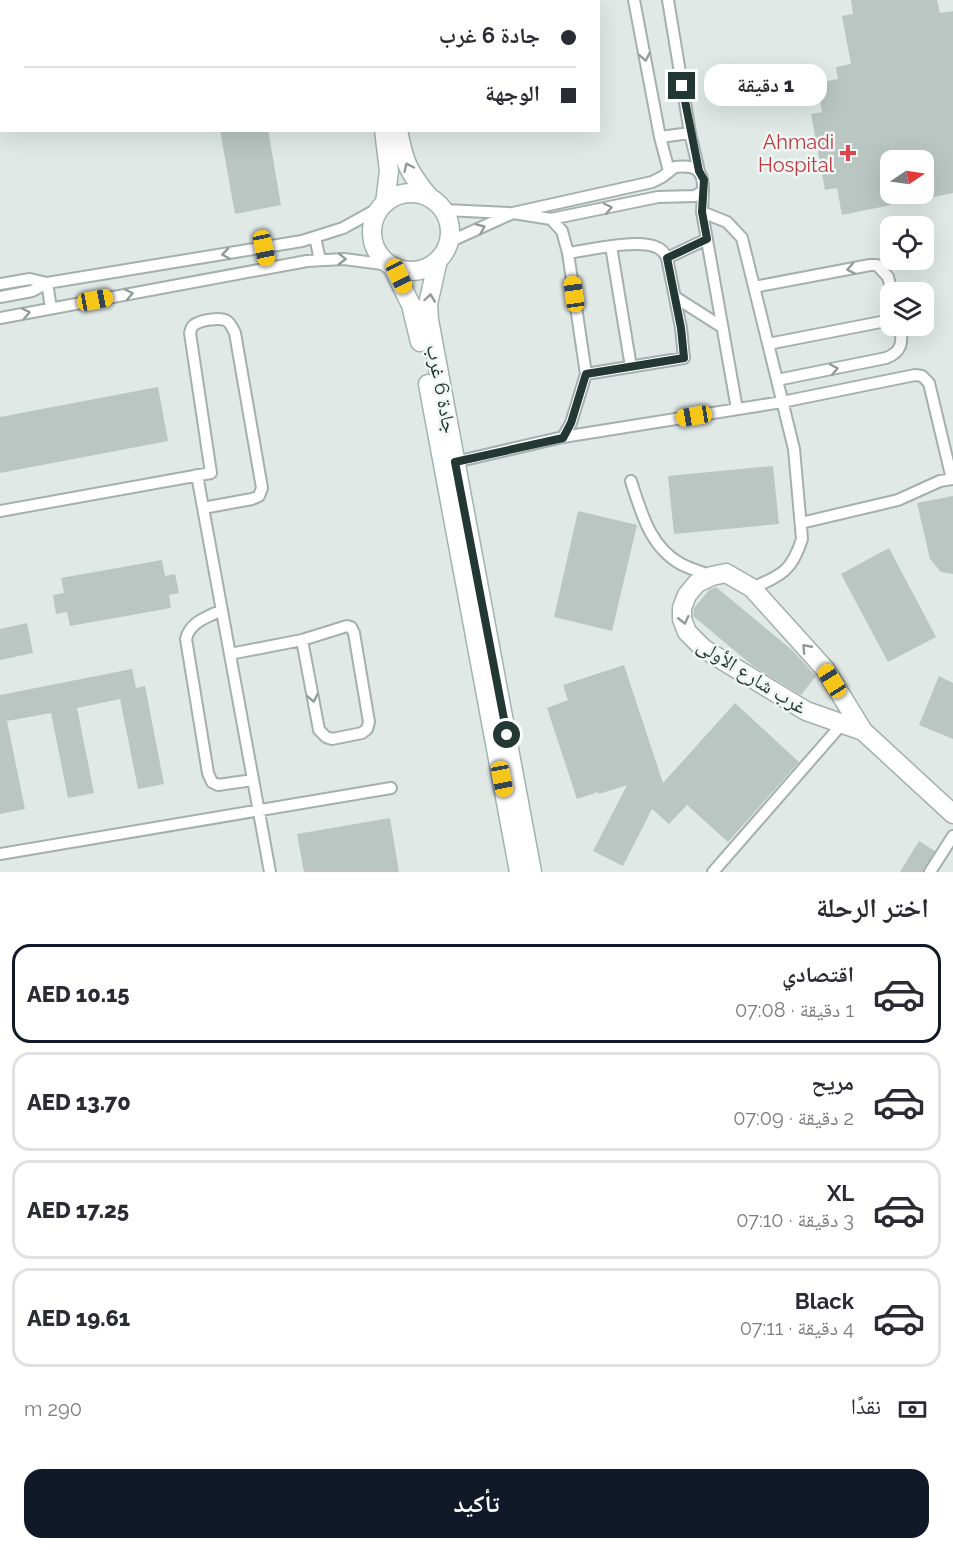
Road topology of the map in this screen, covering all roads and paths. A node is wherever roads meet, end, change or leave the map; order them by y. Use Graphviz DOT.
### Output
graph roads {
  1 [pos="634,0"];
  2 [pos="668,0"];
  3 [pos="384,132"];
  4 [pos="398,132"];
  5 [pos="690,133"];
  6 [pos="660,137"];
  7 [pos="669,171"];
  8 [pos="699,171"];
  9 [pos="703,191"];
  10 [pos="430,198"];
  11 [pos="383,205"];
  12 [pos="444,210"];
  13 [pos="702,212"];
  14 [pos="513,213"];
  15 [pos="551,219"];
  16 [pos="315,237"];
  17 [pos="707,239"];
  18 [pos="449,242"];
  19 [pos="611,246"];
  20 [pos="264,248"];
  21 [pos="568,253"];
  22 [pos="667,258"];
  23 [pos="320,260"];
  24 [pos="438,260"];
  25 [pos="391,266"];
  26 [pos="269,268"];
  27 [pos="889,282"];
  28 [pos="0,284"];
  29 [pos="47,284"];
  30 [pos="754,287"];
  31 [pos="0,297"];
  32 [pos="675,297"];
  33 [pos="51,308"];
  34 [pos="0,318"];
  35 [pos="880,322"];
  36 [pos="722,327"];
  37 [pos="900,336"];
  38 [pos="768,344"];
  39 [pos="631,367"];
  40 [pos="586,374"];
  41 [pos="777,380"];
  42 [pos="782,402"];
  43 [pos="737,409"];
  44 [pos="563,438"];
  45 [pos="455,462"];
  46 [pos="197,476"];
  47 [pos="952,479"];
  48 [pos="630,481"];
  49 [pos="203,508"];
  50 [pos="0,510"];
  51 [pos="801,523"];
  52 [pos="712,576"];
  53 [pos="752,588"];
  54 [pos="222,610"];
  55 [pos="302,640"];
  56 [pos="230,654"];
  57 [pos="842,724"];
  58 [pos="863,731"];
  59 [pos="253,780"];
  60 [pos="391,788"];
  61 [pos="258,810"];
  62 [pos="953,814"];
  63 [pos="953,836"];
  64 [pos="0,854"];
  65 [pos="270,872"];
  66 [pos="519,872"];
  67 [pos="532,872"];
  68 [pos="713,872"];
  69 [pos="930,872"];
  1 -- 6 [label="lane, one-way"];
  2 -- 5 [label="lane"];
  3 -- 11 [label="main road"];
  10 -- 4 [label="main road, one-way"];
  5 -- 6 [label="lane"];
  5 -- 8 [label="lane"];
  6 -- 7 [label="lane"];
  7 -- 8 [label="lane"];
  7 -- 14 [label="lane"];
  8 -- 9 [label="lane"];
  9 -- 13 [label="lane"];
  15 -- 9 [label="lane, one-way"];
  10 -- 11 [label="main road"];
  10 -- 12 [label="main road"];
  11 -- 16 [label="lane"];
  11 -- 25 [label="main road"];
  12 -- 14 [label="lane"];
  12 -- 18 [label="main road"];
  13 -- 17 [label="lane"];
  13 -- 30 [label="lane"];
  14 -- 15 [label="lane"];
  18 -- 14 [label="lane, one-way"];
  15 -- 21 [label="lane"];
  16 -- 20 [label="lane"];
  16 -- 23 [label="lane"];
  17 -- 22 [label="lane"];
  17 -- 36 [label="lane"];
  18 -- 24 [label="main road"];
  19 -- 21 [label="lane"];
  19 -- 22 [label="lane"];
  19 -- 39 [label="lane"];
  20 -- 26 [label="lane"];
  20 -- 29 [label="lane, one-way"];
  21 -- 40 [label="lane"];
  22 -- 32 [label="lane"];
  23 -- 25 [label="lane, one-way"];
  23 -- 26 [label="lane"];
  24 -- 25 [label="main road"];
  45 -- 24 [label="main road, جادة 6 غرب, one-way"];
  25 -- 66 [label="main road, جادة 6 غرب"];
  33 -- 26 [label="lane, one-way"];
  27 -- 30 [label="lane, one-way"];
  28 -- 29 [label="lane"];
  29 -- 31 [label="lane"];
  29 -- 33 [label="lane"];
  30 -- 38 [label="lane"];
  32 -- 36 [label="lane"];
  32 -- 39 [label="lane"];
  34 -- 33 [label="lane, one-way"];
  35 -- 38 [label="lane"];
  36 -- 43 [label="lane"];
  41 -- 37 [label="lane, one-way"];
  38 -- 41 [label="lane"];
  39 -- 40 [label="lane"];
  40 -- 44 [label="lane"];
  41 -- 42 [label="lane"];
  42 -- 43 [label="lane"];
  42 -- 47 [label="lane"];
  42 -- 51 [label="lane"];
  43 -- 44 [label="lane"];
  44 -- 45 [label="lane"];
  45 -- 67 [label="main road, جادة 6 غرب"];
  46 -- 49 [label="lane"];
  46 -- 49 [label="lane"];
  46 -- 50 [label="lane"];
  47 -- 51 [label="lane"];
  48 -- 52 [label="lane"];
  49 -- 54 [label="lane"];
  51 -- 53 [label="lane"];
  52 -- 53 [label="main road, غرب شارع الأولى"];
  52 -- 57 [label="main road, غرب شارع الأولى, one-way"];
  58 -- 53 [label="main road, غرب شارع الأولى, one-way"];
  54 -- 56 [label="lane"];
  54 -- 59 [label="lane"];
  55 -- 55 [label="lane, one-way"];
  55 -- 56 [label="lane"];
  56 -- 59 [label="lane"];
  57 -- 58 [label="main road, غرب شارع الأولى"];
  57 -- 68 [label="lane"];
  58 -- 62 [label="main road, غرب شارع الأولى"];
  59 -- 61 [label="lane"];
  60 -- 61 [label="lane"];
  61 -- 64 [label="lane"];
  61 -- 65 [label="lane"];
  63 -- 69 [label="lane"];
}
